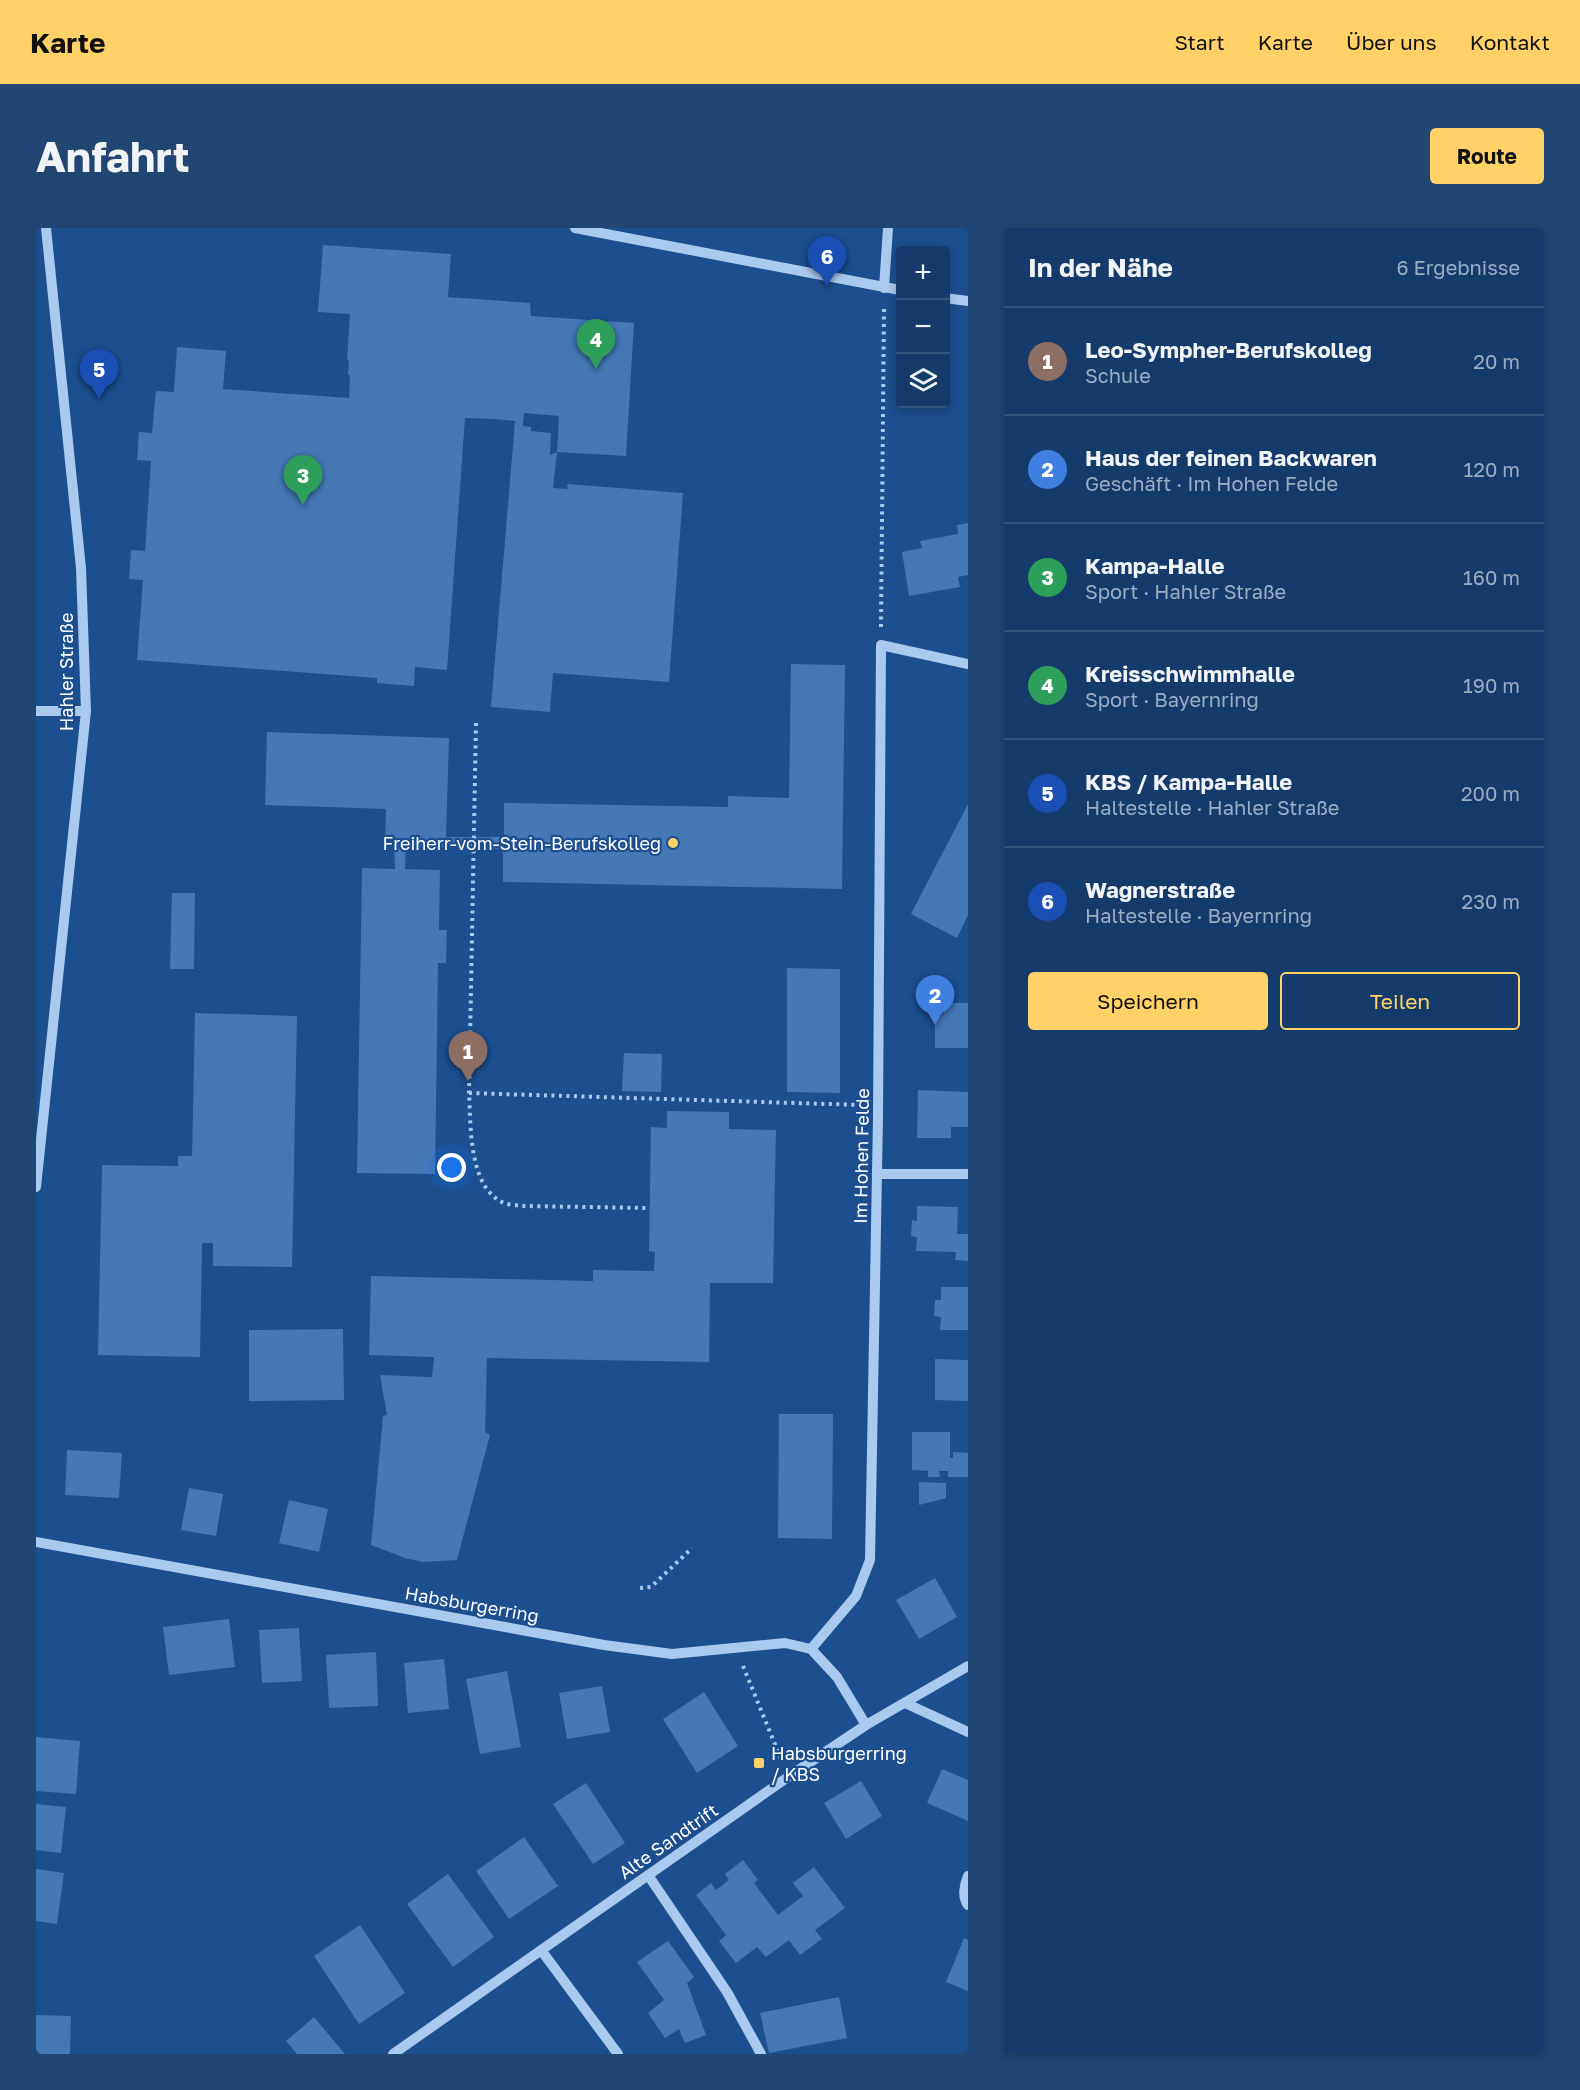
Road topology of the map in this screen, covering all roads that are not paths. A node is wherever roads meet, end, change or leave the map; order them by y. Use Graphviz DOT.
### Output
graph roads {
  1 [pos="46,228"];
  2 [pos="575,228"];
  3 [pos="888,228"];
  4 [pos="884,288"];
  5 [pos="896,290"];
  6 [pos="950,299"];
  7 [pos="968,302"];
  8 [pos="968,664"];
  9 [pos="36,711"];
  10 [pos="86,711"];
  11 [pos="878,1174"];
  12 [pos="968,1174"];
  13 [pos="36,1187"];
  14 [pos="36,1542"];
  15 [pos="811,1649"];
  16 [pos="968,1666"];
  17 [pos="905,1703"];
  18 [pos="866,1725"];
  19 [pos="968,1732"];
  20 [pos="648,1875"];
  21 [pos="968,1876"];
  22 [pos="968,1905"];
  23 [pos="541,1950"];
  24 [pos="393,2054"];
  25 [pos="618,2054"];
  26 [pos="761,2054"];
  1 -- 10 [label="street, Hahler Straße"];
  2 -- 4 [label="street"];
  3 -- 4 [label="street"];
  4 -- 5 [label="street"];
  6 -- 7 [label="street"];
  8 -- 11 [label="street, Im Hohen Felde"];
  9 -- 10 [label="street"];
  10 -- 13 [label="street, Hahler Straße"];
  11 -- 12 [label="street"];
  11 -- 15 [label="street, Im Hohen Felde"];
  14 -- 15 [label="street, Habsburgerring"];
  15 -- 18 [label="street"];
  16 -- 17 [label="street, Alte Sandtrift"];
  17 -- 18 [label="street, Alte Sandtrift"];
  17 -- 19 [label="street"];
  18 -- 20 [label="street, Alte Sandtrift"];
  20 -- 23 [label="street, Alte Sandtrift"];
  20 -- 26 [label="street"];
  21 -- 22 [label="street"];
  23 -- 24 [label="street, Alte Sandtrift"];
  23 -- 25 [label="street"];
}
